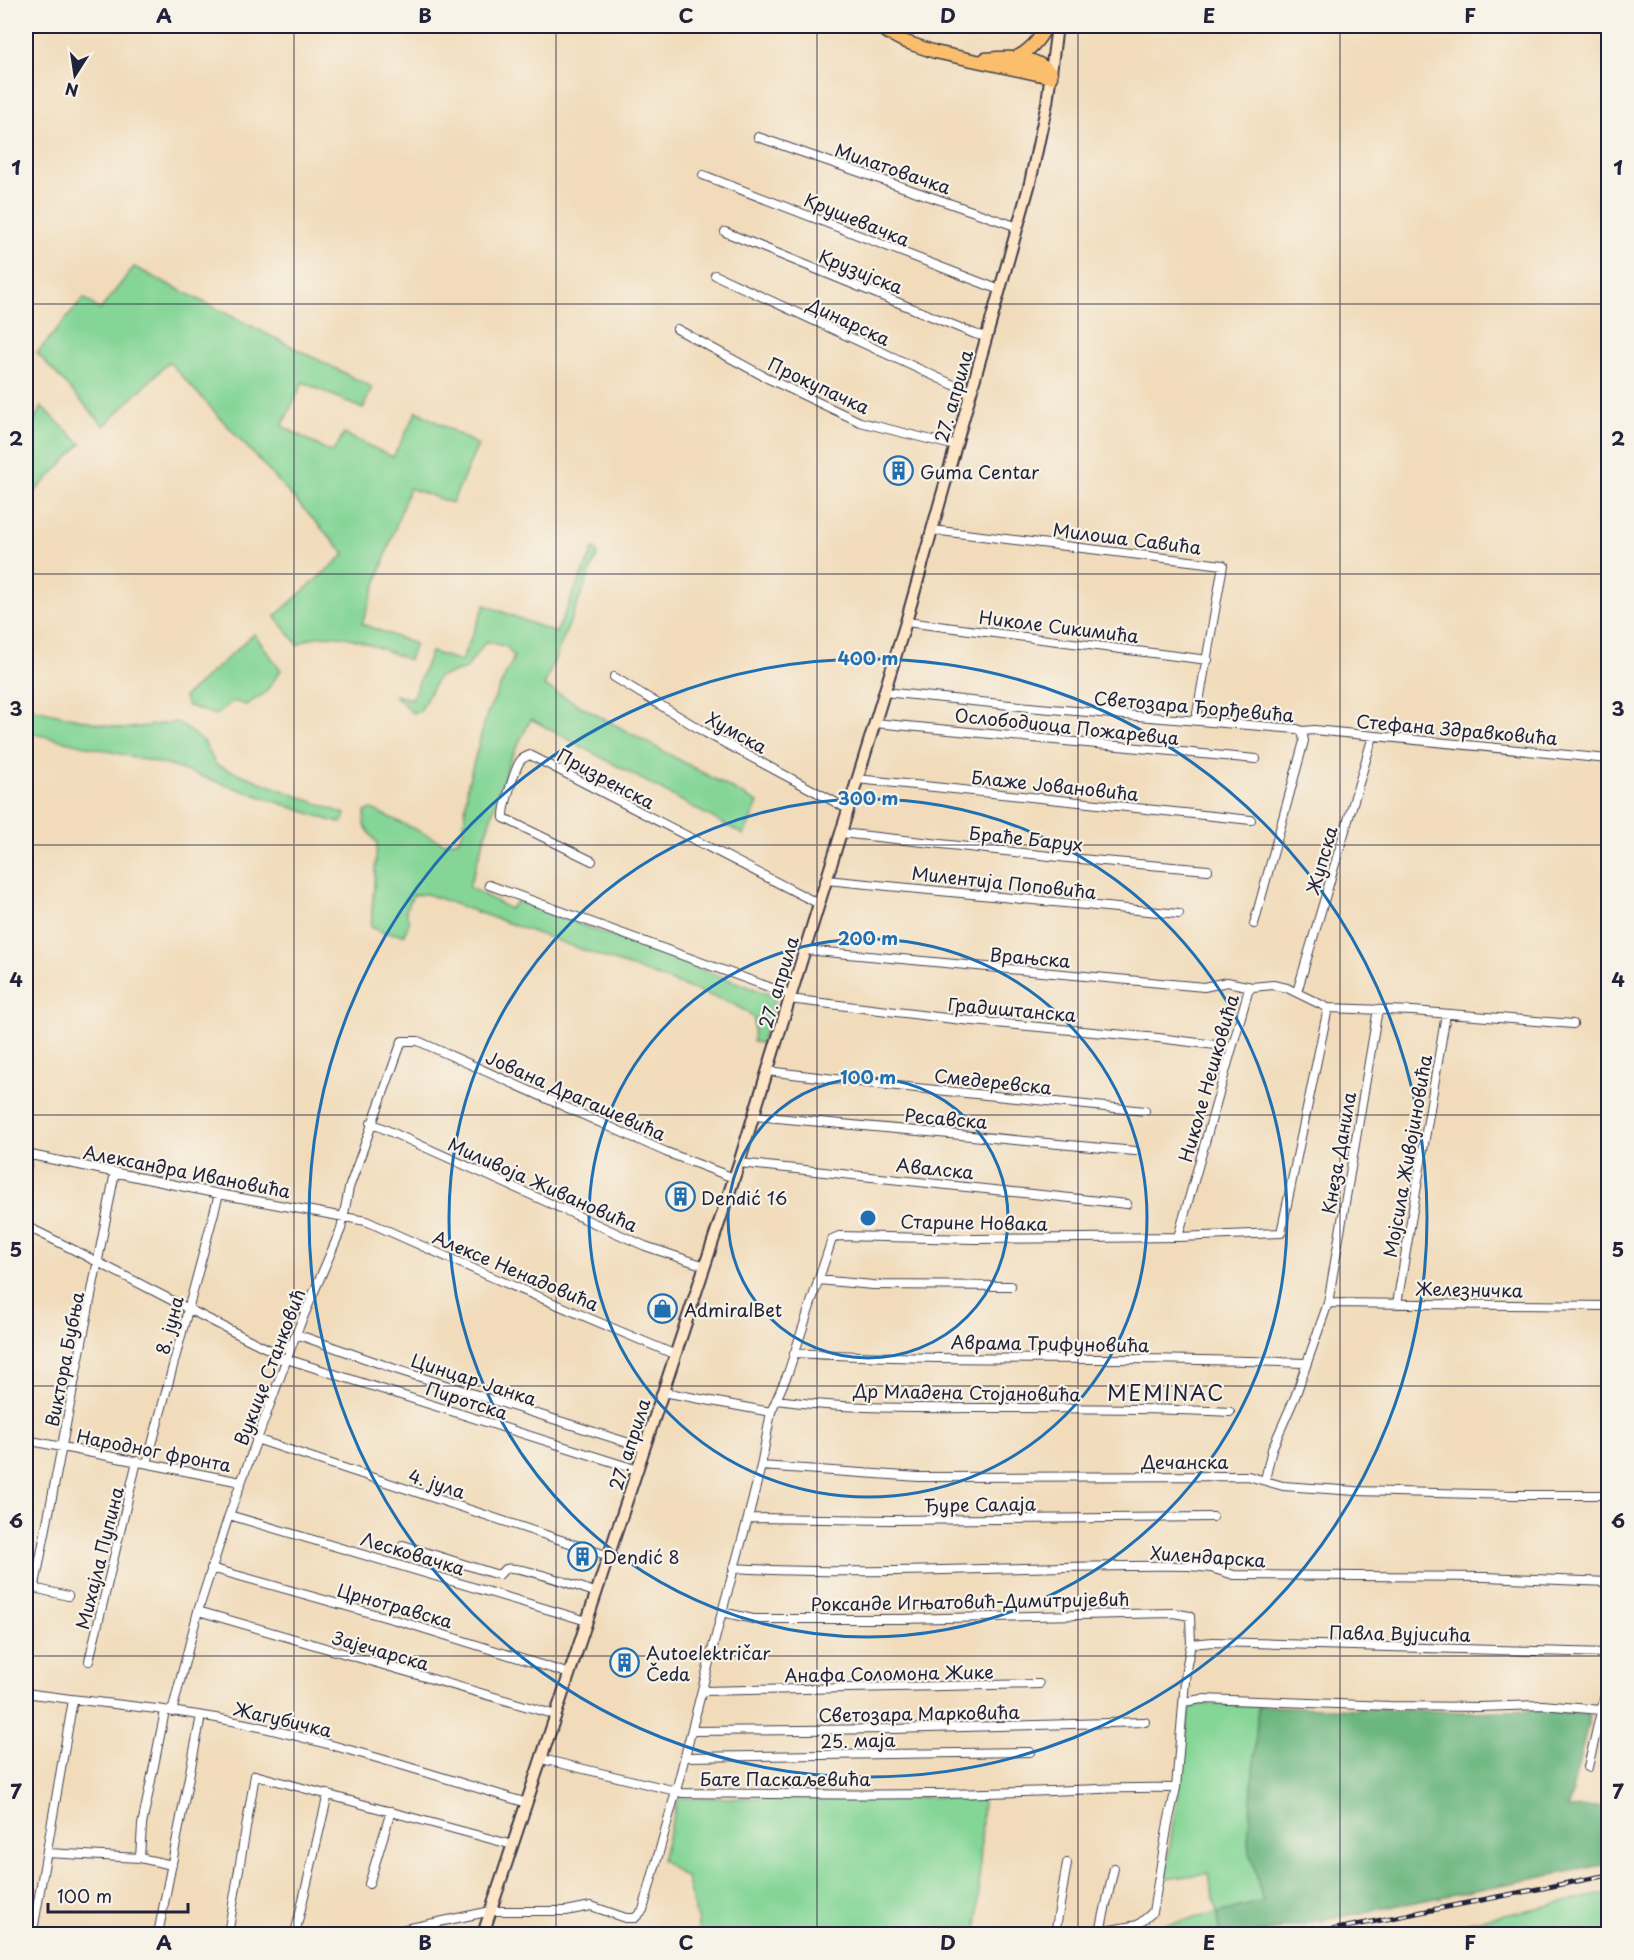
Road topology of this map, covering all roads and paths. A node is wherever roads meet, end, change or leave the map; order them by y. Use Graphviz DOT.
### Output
graph roads {
  1 [pos="875,26"];
  2 [pos="1046,26"];
  3 [pos="1057,26"];
  4 [pos="1015,58"];
  5 [pos="975,60"];
  6 [pos="1051,75"];
  7 [pos="758,137"];
  8 [pos="703,175"];
  9 [pos="1018,227"];
  10 [pos="725,232"];
  11 [pos="715,275"];
  12 [pos="1000,290"];
  13 [pos="677,329"];
  14 [pos="987,337"];
  15 [pos="971,393"];
  16 [pos="956,446"];
  17 [pos="932,530"];
  18 [pos="906,622"];
  19 [pos="1208,660"];
  20 [pos="614,677"];
  21 [pos="884,692"];
  22 [pos="1196,720"];
  23 [pos="874,723"];
  24 [pos="1302,731"];
  25 [pos="1373,736"];
  26 [pos="1256,759"];
  27 [pos="1608,759"];
  28 [pos="857,779"];
  29 [pos="848,809"];
  30 [pos="1251,820"];
  31 [pos="841,833"];
  32 [pos="592,861"];
  33 [pos="1208,870"];
  34 [pos="826,880"];
  35 [pos="489,885"];
  36 [pos="819,904"];
  37 [pos="1179,914"];
  38 [pos="1254,924"];
  39 [pos="804,950"];
  40 [pos="1252,987"];
  41 [pos="1297,992"];
  42 [pos="790,997"];
  43 [pos="1328,1008"];
  44 [pos="1378,1009"];
  45 [pos="1446,1014"];
  46 [pos="1574,1024"];
  47 [pos="407,1040"];
  48 [pos="1232,1047"];
  49 [pos="768,1071"];
  50 [pos="1145,1111"];
  51 [pos="754,1116"];
  52 [pos="371,1123"];
  53 [pos="1135,1151"];
  54 [pos="27,1154"];
  55 [pos="739,1164"];
  56 [pos="115,1172"];
  57 [pos="26,1173"];
  58 [pos="734,1178"];
  59 [pos="219,1194"];
  60 [pos="1127,1204"];
  61 [pos="344,1217"];
  62 [pos="26,1226"];
  63 [pos="1178,1237"];
  64 [pos="98,1261"];
  65 [pos="705,1266"];
  66 [pos="818,1280"];
  67 [pos="1011,1286"];
  68 [pos="1328,1303"];
  69 [pos="1397,1304"];
  70 [pos="1608,1306"];
  71 [pos="189,1310"];
  72 [pos="295,1338"];
  73 [pos="274,1353"];
  74 [pos="794,1353"];
  75 [pos="676,1354"];
  76 [pos="287,1359"];
  77 [pos="1306,1363"];
  78 [pos="281,1372"];
  79 [pos="663,1392"];
  80 [pos="776,1400"];
  81 [pos="771,1412"];
  82 [pos="1230,1412"];
  83 [pos="256,1439"];
  84 [pos="26,1440"];
  85 [pos="63,1448"];
  86 [pos="645,1448"];
  87 [pos="137,1461"];
  88 [pos="147,1463"];
  89 [pos="761,1466"];
  90 [pos="638,1470"];
  91 [pos="1265,1480"];
  92 [pos="241,1482"];
  93 [pos="1608,1495"];
  94 [pos="229,1515"];
  95 [pos="1213,1517"];
  96 [pos="748,1518"];
  97 [pos="403,1545"];
  98 [pos="609,1556"];
  99 [pos="211,1568"];
  100 [pos="733,1568"];
  101 [pos="1608,1582"];
  102 [pos="597,1593"];
  103 [pos="68,1596"];
  104 [pos="198,1611"];
  105 [pos="722,1612"];
  106 [pos="587,1621"];
  107 [pos="1191,1644"];
  108 [pos="1608,1653"];
  109 [pos="89,1661"];
  110 [pos="570,1674"];
  111 [pos="1608,1682"];
  112 [pos="1039,1684"];
  113 [pos="703,1691"];
  114 [pos="26,1693"];
  115 [pos="73,1700"];
  116 [pos="1184,1702"];
  117 [pos="1601,1710"];
  118 [pos="168,1712"];
  119 [pos="556,1715"];
  120 [pos="201,1716"];
  121 [pos="1145,1722"];
  122 [pos="693,1731"];
  123 [pos="1030,1752"];
  124 [pos="686,1757"];
  125 [pos="542,1758"];
  126 [pos="1588,1767"];
  127 [pos="1176,1788"];
  128 [pos="676,1791"];
  129 [pos="328,1794"];
  130 [pos="527,1803"];
  131 [pos="391,1811"];
  132 [pos="513,1845"];
  133 [pos="47,1853"];
  134 [pos="140,1858"];
  135 [pos="1067,1863"];
  136 [pos="172,1865"];
  137 [pos="1114,1868"];
  138 [pos="369,1884"];
  139 [pos="491,1911"];
  140 [pos="29,1930"];
  141 [pos="1100,1932"];
  142 [pos="47,1935"];
  143 [pos="158,1935"];
  144 [pos="228,1935"];
  145 [pos="295,1935"];
  146 [pos="382,1935"];
  147 [pos="483,1935"];
  148 [pos="1054,1935"];
  149 [pos="1089,1935"];
  1 -- 5 [label="main road"];
  2 -- 4 [label="main road"];
  3 -- 6 [label="main road, 27. априла"];
  4 -- 5 [label="main road"];
  4 -- 6 [label="main road"];
  5 -- 6 [label="main road"];
  6 -- 9 [label="main road, 27. априла"];
  7 -- 9 [label="street, Милатовачка"];
  8 -- 12 [label="street, Крушевачка"];
  9 -- 12 [label="main road, 27. априла"];
  10 -- 14 [label="street, Крузијска"];
  11 -- 15 [label="street, Динарска"];
  12 -- 14 [label="main road, 27. априла"];
  13 -- 16 [label="street, Прокупачка"];
  14 -- 15 [label="main road, 27. априла"];
  15 -- 16 [label="main road, 27. априла"];
  16 -- 17 [label="main road, 27. априла"];
  17 -- 18 [label="main road, 27. априла"];
  17 -- 19 [label="street, Милоша Савића"];
  18 -- 19 [label="street, Николе Сикимића"];
  18 -- 21 [label="main road, 27. априла"];
  19 -- 22 [label="street"];
  20 -- 29 [label="street, Хумска"];
  21 -- 22 [label="street, Светозара Ђорђевића"];
  21 -- 23 [label="main road, 27. априла"];
  22 -- 24 [label="street, Светозара Ђорђевића"];
  23 -- 26 [label="street, Ослободиоца Пожаревца"];
  23 -- 28 [label="main road, 27. априла"];
  24 -- 25 [label="street, Стефана Здравковића"];
  24 -- 38 [label="street, Светозара Ђорђевића"];
  25 -- 27 [label="street, Стефана Здравковића"];
  25 -- 41 [label="street, Жупска"];
  28 -- 29 [label="main road, 27. априла"];
  28 -- 30 [label="street, Блаже Јовановића"];
  29 -- 31 [label="main road, 27. априла"];
  31 -- 33 [label="street, Браће Барух"];
  31 -- 34 [label="main road, 27. априла"];
  32 -- 36 [label="street, Призренска"];
  34 -- 36 [label="main road, 27. априла"];
  34 -- 37 [label="street, Милентија Поповића"];
  35 -- 42 [label="street, Градиштанска"];
  36 -- 39 [label="main road, 27. априла"];
  39 -- 40 [label="street, Врањска"];
  39 -- 42 [label="main road, 27. априла"];
  40 -- 41 [label="street, Николе Нешковића"];
  40 -- 48 [label="street, Николе Нешковића"];
  41 -- 43 [label="street, Николе Нешковића"];
  42 -- 48 [label="street, Градиштанска"];
  42 -- 49 [label="main road, 27. априла"];
  43 -- 44 [label="street, Николе Нешковића"];
  43 -- 63 [label="street, Старине Новака"];
  44 -- 45 [label="street, Николе Нешковића"];
  44 -- 68 [label="street, Кнеза Данила"];
  45 -- 46 [label="street, Николе Нешковића"];
  45 -- 69 [label="street, Мојсила Живојиновића"];
  47 -- 52 [label="street, Вукице Станковић"];
  47 -- 58 [label="street, Јована Драгашевића"];
  48 -- 63 [label="street, Николе Нешковића"];
  49 -- 50 [label="street, Смедеревска"];
  49 -- 51 [label="main road, 27. априла"];
  51 -- 53 [label="street, Ресавска"];
  51 -- 55 [label="main road, 27. априла"];
  52 -- 61 [label="street, Вукице Станковић"];
  52 -- 65 [label="street, Миливоја Живановића"];
  54 -- 56 [label="street, Александра Ивановића"];
  54 -- 57 [label="street"];
  55 -- 58 [label="main road, 27. априла"];
  55 -- 60 [label="street, Авалска"];
  56 -- 59 [label="street, Александра Ивановића"];
  56 -- 64 [label="street, Виктора Бубња"];
  58 -- 65 [label="main road, 27. априла"];
  59 -- 61 [label="street, Александра Ивановића"];
  59 -- 71 [label="street, 8. јуна"];
  61 -- 72 [label="street, Вукице Станковић"];
  61 -- 75 [label="street, Алексе Ненадовића"];
  62 -- 64 [label="street, Пиротска"];
  63 -- 66 [label="street, Старине Новака"];
  64 -- 71 [label="street, Пиротска"];
  64 -- 85 [label="street, Виктора Бубња"];
  65 -- 75 [label="main road, 27. априла"];
  66 -- 67 [label="street"];
  66 -- 74 [label="street, Старине Новака"];
  68 -- 69 [label="street, Железничка"];
  68 -- 77 [label="street, Кнеза Данила"];
  69 -- 70 [label="street, Железничка"];
  71 -- 73 [label="street, Пиротска"];
  71 -- 88 [label="street, 8. јуна"];
  72 -- 73 [label="street"];
  72 -- 76 [label="street, Вукице Станковић"];
  72 -- 86 [label="street, Цинцар Јанка"];
  73 -- 76 [label="street, Пиротска"];
  73 -- 78 [label="street"];
  74 -- 77 [label="street, Аврама Трифуновића"];
  74 -- 80 [label="street, Старине Новака"];
  75 -- 79 [label="main road, 27. априла"];
  76 -- 78 [label="street, Вукице Станковић"];
  76 -- 90 [label="street, Пиротска"];
  77 -- 91 [label="street, Кнеза Данила"];
  78 -- 83 [label="street, Вукице Станковић"];
  79 -- 81 [label="street"];
  79 -- 86 [label="main road, 27. априла"];
  80 -- 81 [label="street, Старине Новака"];
  80 -- 82 [label="street, Др Младена Стојановића"];
  81 -- 89 [label="street, Старине Новака"];
  83 -- 92 [label="street, Вукице Станковић"];
  83 -- 98 [label="street, 4. јула"];
  84 -- 85 [label="street, Народног фронта"];
  85 -- 87 [label="street, Народног фронта"];
  85 -- 103 [label="street, Виктора Бубња"];
  86 -- 90 [label="main road, 27. априла"];
  87 -- 88 [label="street, Народног фронта"];
  87 -- 109 [label="street, Михајла Пупина"];
  88 -- 92 [label="street, Народног фронта"];
  89 -- 91 [label="street, Дечанска"];
  89 -- 96 [label="street, Старине Новака"];
  90 -- 98 [label="main road, 27. априла"];
  91 -- 93 [label="street, Дечанска"];
  92 -- 94 [label="street, Вукице Станковић"];
  94 -- 99 [label="street, Вукице Станковић"];
  94 -- 106 [label="street, Лесковачка"];
  95 -- 96 [label="street, Ђуре Салаја"];
  96 -- 100 [label="street, Старине Новака"];
  97 -- 102 [label="street"];
  98 -- 102 [label="main road, 27. априла"];
  99 -- 104 [label="street, Вукице Станковић"];
  99 -- 110 [label="street, Црнотравска"];
  100 -- 101 [label="street, Хилендарска"];
  100 -- 105 [label="street, Старине Новака"];
  102 -- 106 [label="main road, 27. априла"];
  104 -- 118 [label="street, Вукице Станковић"];
  104 -- 119 [label="street, Зајечарска"];
  105 -- 107 [label="street, Роксанде Игњатовић-Димитријевић"];
  105 -- 113 [label="street, Старине Новака"];
  106 -- 110 [label="main road, 27. априла"];
  107 -- 108 [label="street, Павла Вујисића"];
  107 -- 116 [label="street"];
  110 -- 119 [label="main road, 27. априла"];
  111 -- 117 [label="street"];
  112 -- 113 [label="street, Анафа Соломона Жике"];
  113 -- 122 [label="street, Старине Новака"];
  114 -- 115 [label="street, Жагубичка"];
  115 -- 118 [label="street, Жагубичка"];
  115 -- 133 [label="street"];
  116 -- 117 [label="street"];
  116 -- 127 [label="street"];
  117 -- 126 [label="street"];
  118 -- 120 [label="street, Жагубичка"];
  118 -- 134 [label="street, Вукице Станковић"];
  119 -- 125 [label="main road, 27. априла"];
  120 -- 130 [label="street, Жагубичка"];
  120 -- 136 [label="street"];
  121 -- 122 [label="street, Светозара Марковића"];
  122 -- 124 [label="street, Старине Новака"];
  123 -- 124 [label="street, 25. маја"];
  124 -- 128 [label="street, Старине Новака"];
  125 -- 128 [label="street"];
  125 -- 130 [label="main road, 27. априла"];
  127 -- 128 [label="street, Бате Паскаљевића"];
  127 -- 141 [label="street"];
  128 -- 139 [label="street, Бате Паскаљевића"];
  129 -- 131 [label="street"];
  129 -- 144 [label="street"];
  129 -- 145 [label="street"];
  130 -- 132 [label="main road, 27. априла"];
  131 -- 132 [label="street"];
  131 -- 138 [label="street"];
  132 -- 139 [label="main road, 27. априла"];
  133 -- 134 [label="street"];
  133 -- 140 [label="street"];
  134 -- 136 [label="street"];
  135 -- 148 [label="street"];
  136 -- 143 [label="street"];
  137 -- 141 [label="street"];
  139 -- 146 [label="street"];
  139 -- 147 [label="main road, 27. априла"];
  140 -- 142 [label="street"];
  141 -- 149 [label="street"];
}
